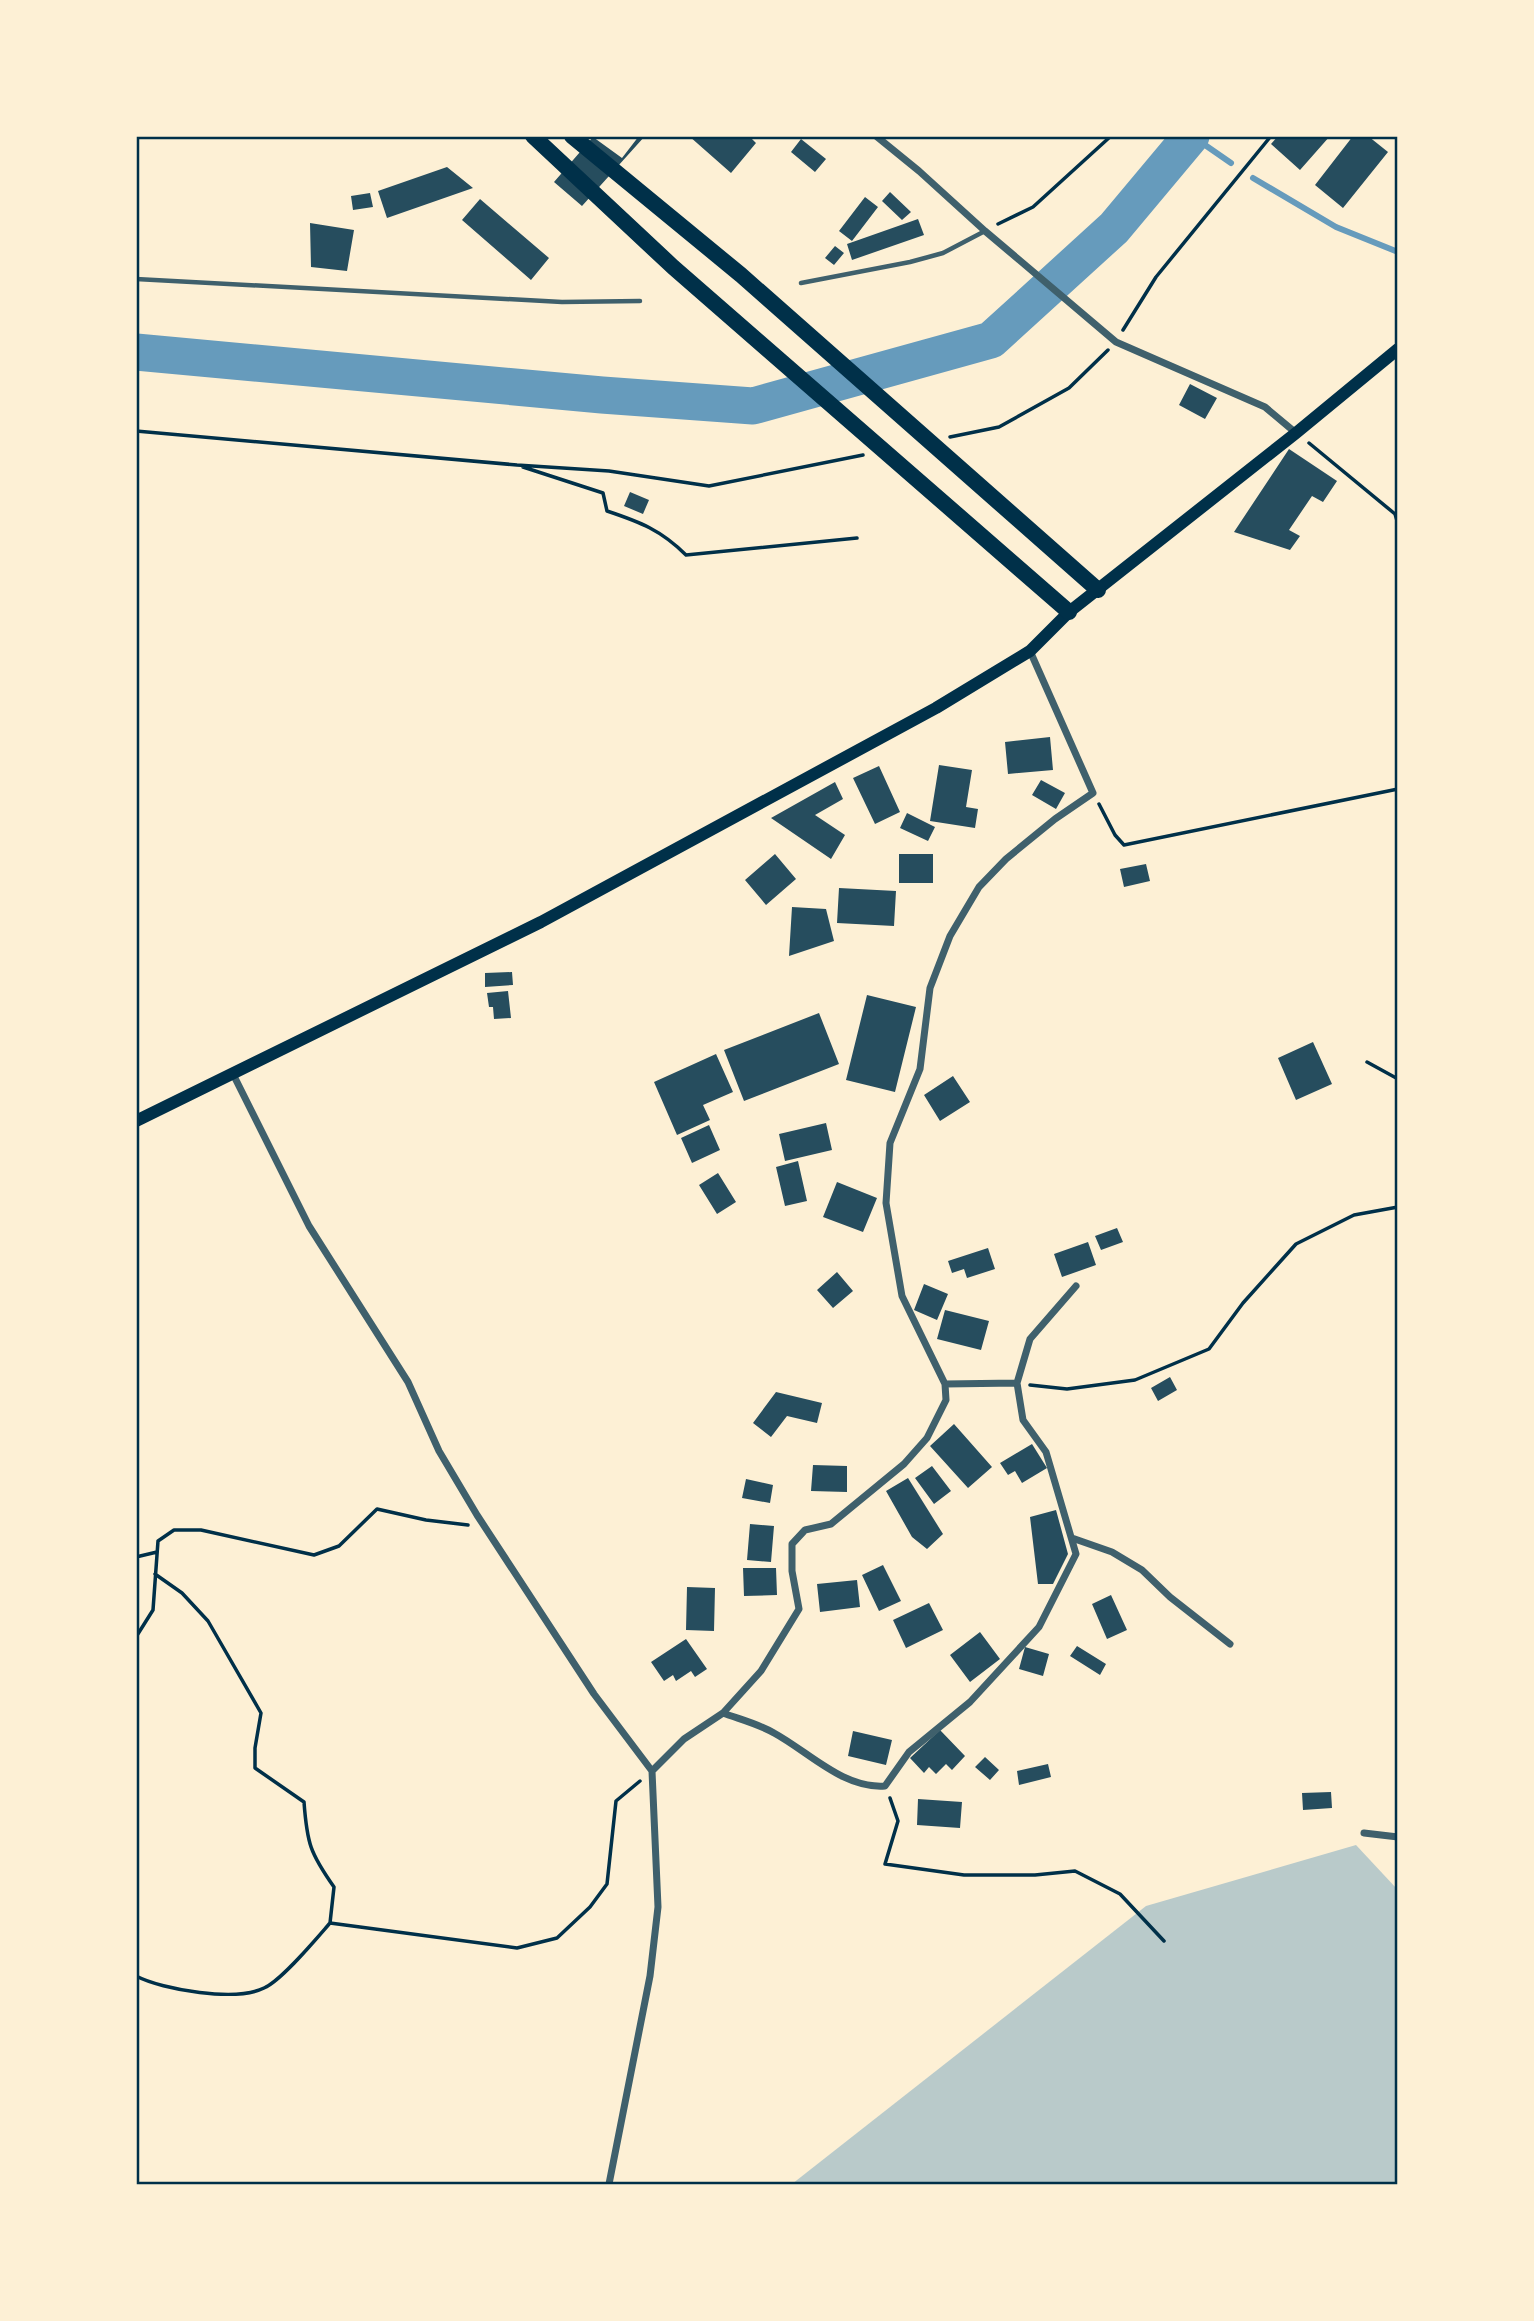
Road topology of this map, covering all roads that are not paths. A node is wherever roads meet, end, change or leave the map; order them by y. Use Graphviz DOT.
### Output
graph roads {
  1 [pos="533,136"];
  2 [pos="572,136"];
  3 [pos="876,136"];
  4 [pos="985,231"];
  5 [pos="136,279"];
  6 [pos="801,283"];
  7 [pos="640,301"];
  8 [pos="1398,349"];
  9 [pos="1296,433"];
  10 [pos="1098,590"];
  11 [pos="1069,612"];
  12 [pos="1030,651"];
  13 [pos="233,1073"];
  14 [pos="136,1121"];
  15 [pos="1076,1286"];
  16 [pos="1017,1383"];
  17 [pos="945,1384"];
  18 [pos="1072,1538"];
  19 [pos="1230,1644"];
  20 [pos="723,1713"];
  21 [pos="652,1771"];
  22 [pos="1364,1833"];
  23 [pos="1398,1837"];
  24 [pos="609,2185"];
  1 -- 11 [label="highway"];
  2 -- 10 [label="highway"];
  3 -- 4 [label="street"];
  4 -- 6 [label="lane"];
  4 -- 9 [label="street"];
  5 -- 7 [label="lane"];
  8 -- 9 [label="main road"];
  9 -- 10 [label="main road"];
  10 -- 11 [label="main road"];
  11 -- 12 [label="main road"];
  12 -- 13 [label="main road"];
  12 -- 17 [label="street"];
  13 -- 14 [label="main road"];
  13 -- 21 [label="street"];
  15 -- 16 [label="street"];
  16 -- 17 [label="street"];
  16 -- 18 [label="street"];
  17 -- 20 [label="street"];
  18 -- 19 [label="street"];
  18 -- 20 [label="street"];
  20 -- 21 [label="street"];
  21 -- 24 [label="street"];
  22 -- 23 [label="street"];
}
